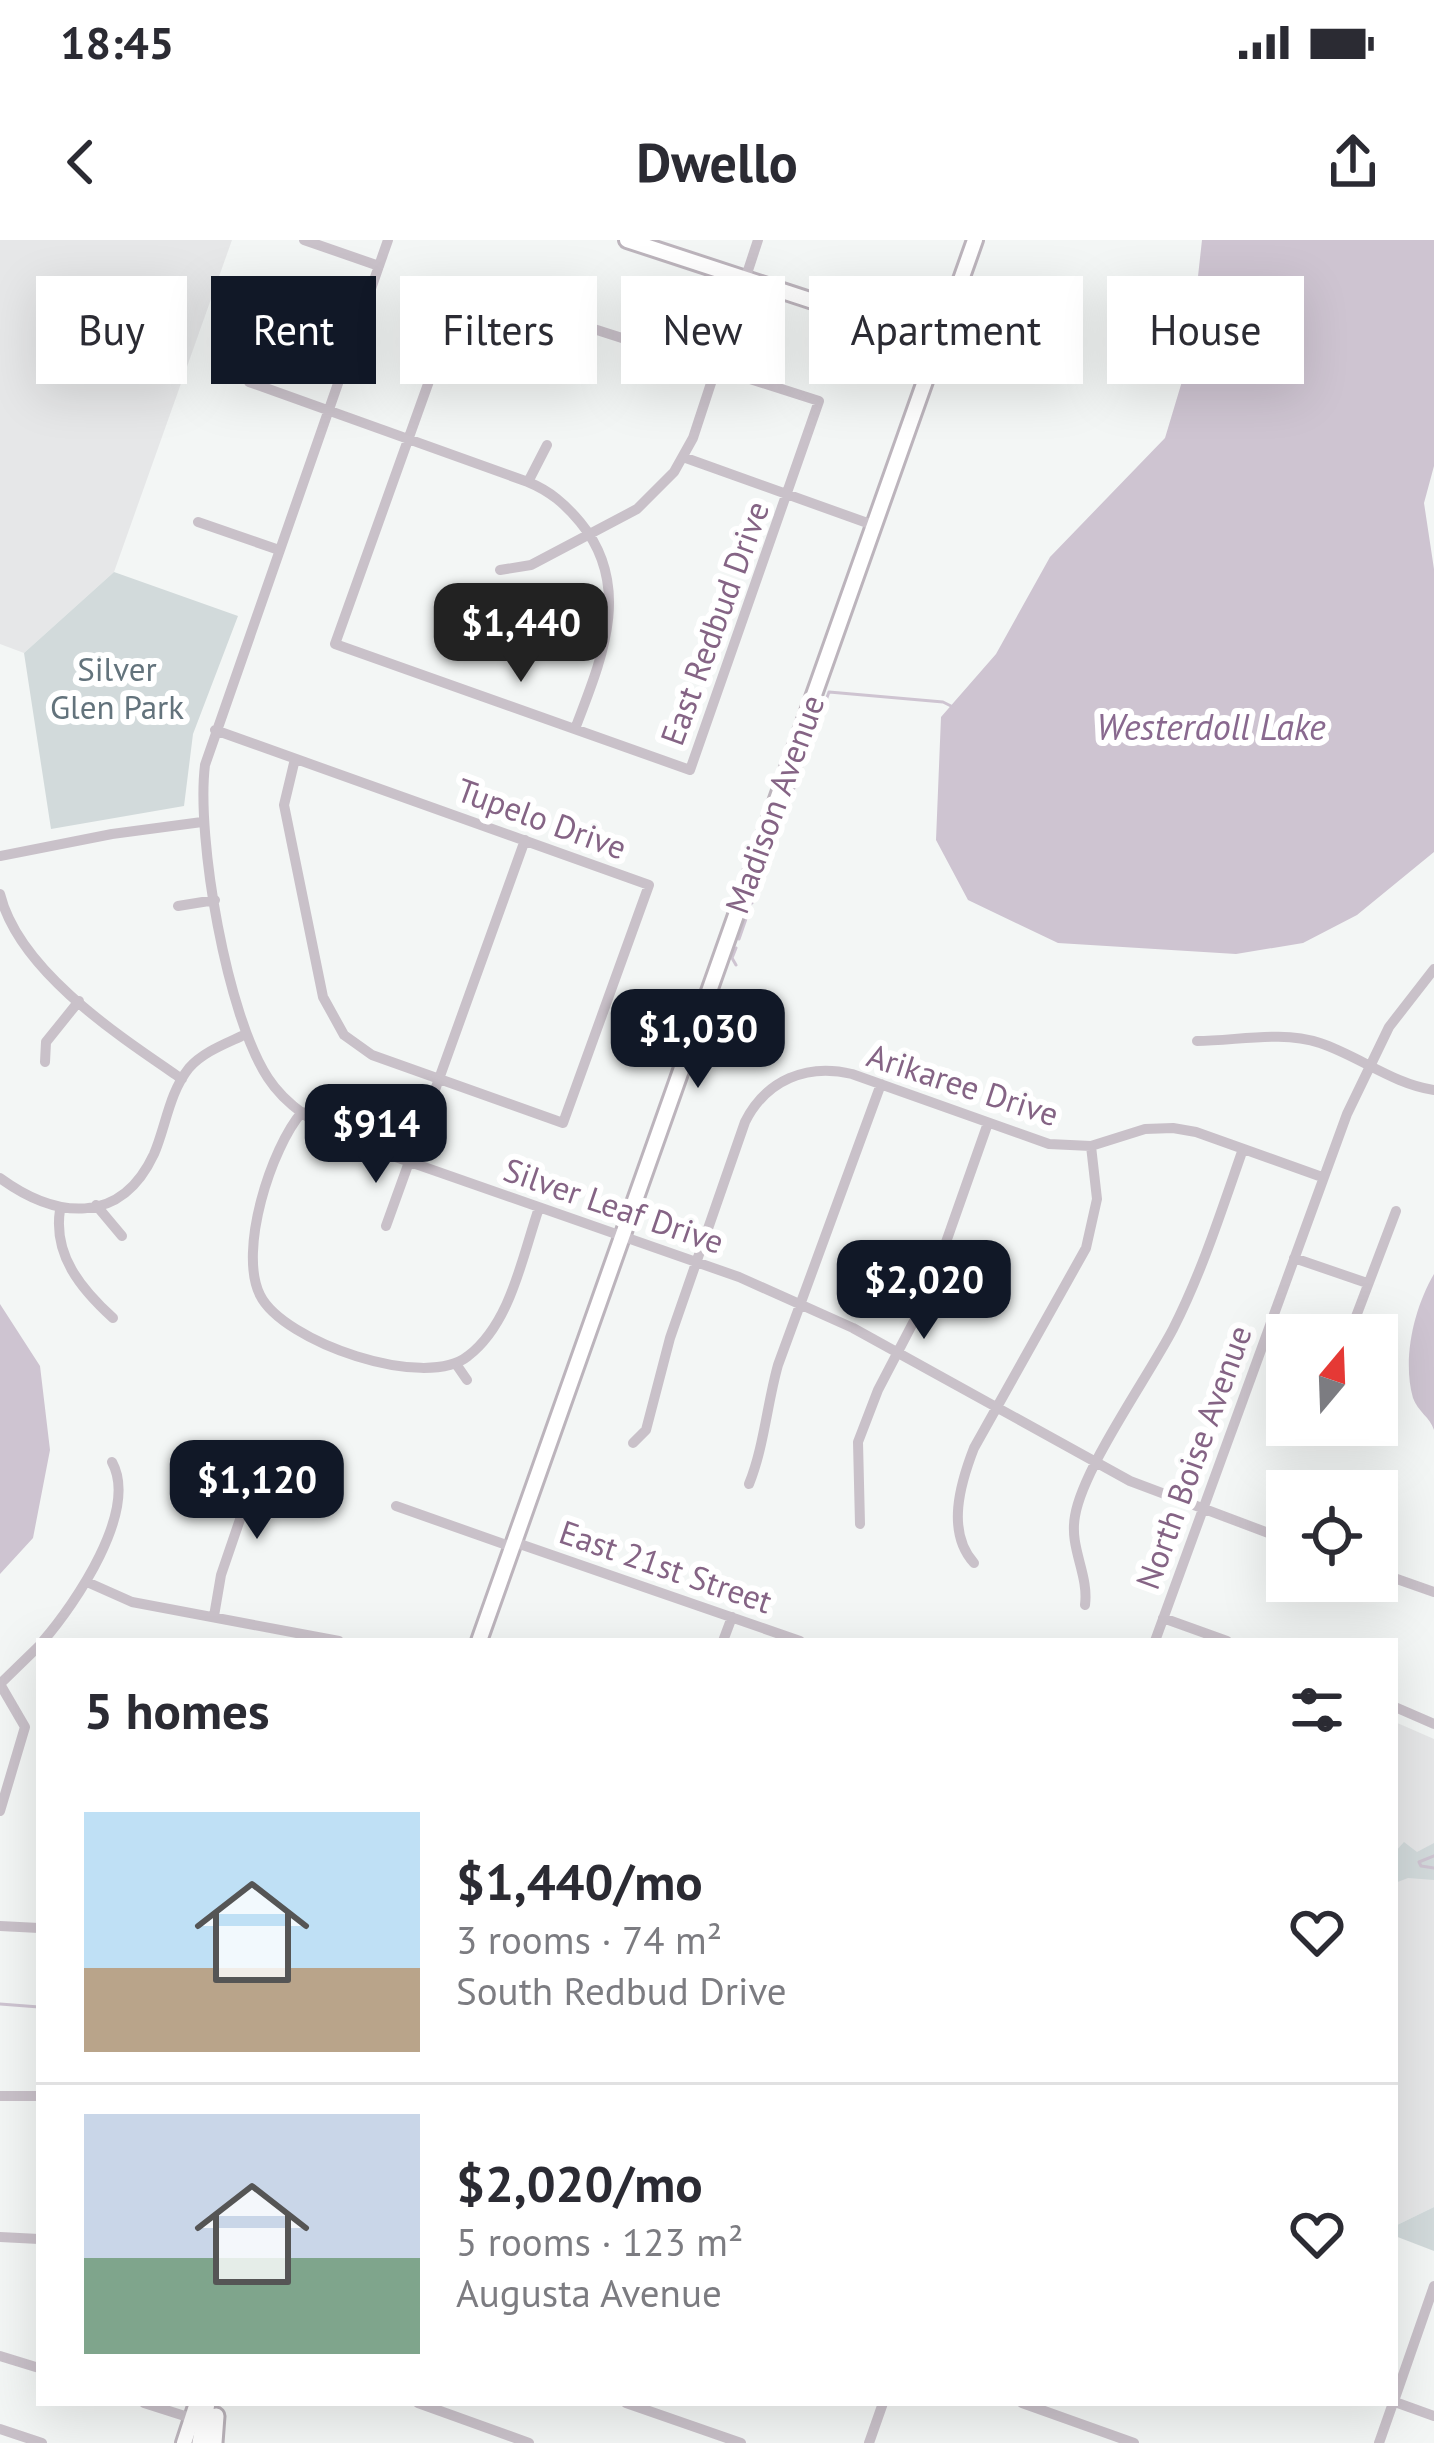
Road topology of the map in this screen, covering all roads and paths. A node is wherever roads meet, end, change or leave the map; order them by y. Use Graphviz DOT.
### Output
graph roads {
  1 [pos="304,240"];
  2 [pos="388,240"];
  3 [pos="627,240"];
  4 [pos="758,240"];
  5 [pos="975,240"];
  6 [pos="379,266"];
  7 [pos="739,276"];
  8 [pos="746,276"];
  9 [pos="962,276"];
  10 [pos="621,338"];
  11 [pos="255,384"];
  12 [pos="710,384"];
  13 [pos="766,384"];
  14 [pos="923,384"];
  15 [pos="330,410"];
  16 [pos="409,438"];
  17 [pos="547,445"];
  18 [pos="683,457"];
  19 [pos="528,482"];
  20 [pos="788,495"];
  21 [pos="198,522"];
  22 [pos="873,525"];
  23 [pos="590,534"];
  24 [pos="279,550"];
  25 [pos="500,571"];
  26 [pos="575,729"];
  27 [pos="215,730"];
  28 [pos="295,759"];
  29 [pos="202,822"];
  30 [pos="524,840"];
  31 [pos="0,856"];
  32 [pos="0,894"];
  33 [pos="214,900"];
  34 [pos="178,906"];
  35 [pos="1434,969"];
  36 [pos="79,1001"];
  37 [pos="244,1035"];
  38 [pos="1197,1041"];
  39 [pos="46,1062"];
  40 [pos="1369,1064"];
  41 [pos="182,1078"];
  42 [pos="440,1079"];
  43 [pos="881,1084"];
  44 [pos="1434,1090"];
  45 [pos="302,1112"];
  46 [pos="988,1123"];
  47 [pos="1090,1146"];
  48 [pos="1243,1149"];
  49 [pos="409,1161"];
  50 [pos="1322,1177"];
  51 [pos="0,1178"];
  52 [pos="97,1204"];
  53 [pos="539,1208"];
  54 [pos="60,1210"];
  55 [pos="1396,1211"];
  56 [pos="386,1226"];
  57 [pos="621,1236"];
  58 [pos="122,1237"];
  59 [pos="1294,1258"];
  60 [pos="695,1262"];
  61 [pos="1367,1283"];
  62 [pos="801,1304"];
  63 [pos="1356,1314"];
  64 [pos="112,1318"];
  65 [pos="898,1355"];
  66 [pos="456,1364"];
  67 [pos="467,1380"];
  68 [pos="998,1408"];
  69 [pos="633,1443"];
  70 [pos="261,1458"];
  71 [pos="112,1462"];
  72 [pos="1097,1464"];
  73 [pos="748,1484"];
  74 [pos="396,1506"];
  75 [pos="1203,1509"];
  76 [pos="860,1524"];
  77 [pos="1266,1532"];
  78 [pos="513,1545"];
  79 [pos="974,1563"];
  80 [pos="1398,1579"];
  81 [pos="87,1582"];
  82 [pos="1434,1592"];
  83 [pos="1085,1606"];
  84 [pos="214,1616"];
  85 [pos="732,1617"];
  86 [pos="1163,1618"];
  87 [pos="45,1638"];
  88 [pos="324,1638"];
  89 [pos="480,1638"];
  90 [pos="724,1638"];
  91 [pos="792,1638"];
  92 [pos="1156,1638"];
  93 [pos="1219,1638"];
  94 [pos="36,1649"];
  95 [pos="0,1684"];
  96 [pos="1398,1708"];
  97 [pos="1434,1724"];
  98 [pos="0,1811"];
  99 [pos="0,1926"];
  100 [pos="36,1928"];
  101 [pos="0,2096"];
  102 [pos="36,2096"];
  103 [pos="0,2237"];
  104 [pos="36,2239"];
  105 [pos="1434,2286"];
  106 [pos="0,2356"];
  107 [pos="36,2367"];
  108 [pos="1398,2390"];
  109 [pos="1398,2402"];
  110 [pos="163,2406"];
  111 [pos="426,2406"];
  112 [pos="635,2406"];
  113 [pos="882,2406"];
  114 [pos="1030,2406"];
  115 [pos="1392,2406"];
  116 [pos="214,2407"];
  117 [pos="194,2411"];
  118 [pos="1434,2416"];
  119 [pos="0,2429"];
  120 [pos="42,2443"];
  121 [pos="184,2443"];
  122 [pos="206,2443"];
  123 [pos="529,2443"];
  124 [pos="741,2443"];
  125 [pos="868,2443"];
  126 [pos="1134,2443"];
  127 [pos="1379,2443"];
  1 -- 6 [label="street"];
  2 -- 6 [label="street, Silver Leaf Drive"];
  3 -- 7 [label="main road"];
  4 -- 8 [label="street"];
  5 -- 9 [label="main road, Madison Avenue"];
  6 -- 15 [label="street, Silver Leaf Drive"];
  10 -- 16 [label="street"];
  11 -- 15 [label="street"];
  12 -- 18 [label="street"];
  13 -- 20 [label="street, East Redbud Drive"];
  14 -- 22 [label="main road, Madison Avenue"];
  15 -- 16 [label="street"];
  15 -- 24 [label="street, Silver Leaf Drive"];
  16 -- 19 [label="street"];
  16 -- 26 [label="street"];
  17 -- 19 [label="street"];
  18 -- 20 [label="street"];
  18 -- 23 [label="street"];
  19 -- 23 [label="street"];
  20 -- 22 [label="street"];
  20 -- 26 [label="street, East Redbud Drive"];
  21 -- 24 [label="street"];
  22 -- 57 [label="main road, Madison Avenue"];
  23 -- 25 [label="street"];
  23 -- 26 [label="street"];
  24 -- 27 [label="street, Silver Leaf Drive"];
  27 -- 28 [label="street, Tupelo Drive"];
  27 -- 29 [label="street, Silver Leaf Drive"];
  28 -- 30 [label="street, Tupelo Drive"];
  28 -- 42 [label="street, Tupelo Drive"];
  29 -- 31 [label="street"];
  29 -- 33 [label="street, Silver Leaf Drive"];
  30 -- 42 [label="street"];
  30 -- 42 [label="street, Tupelo Drive"];
  32 -- 36 [label="street"];
  33 -- 34 [label="street"];
  33 -- 37 [label="street, Silver Leaf Drive"];
  35 -- 40 [label="street, North Boise Avenue"];
  36 -- 39 [label="street"];
  36 -- 41 [label="street"];
  37 -- 41 [label="street"];
  37 -- 45 [label="street, Silver Leaf Drive"];
  38 -- 40 [label="street"];
  40 -- 44 [label="street"];
  40 -- 50 [label="street, North Boise Avenue"];
  41 -- 52 [label="street"];
  42 -- 49 [label="street"];
  43 -- 46 [label="street, Arikaree Drive"];
  43 -- 60 [label="street, Arikaree Drive"];
  43 -- 62 [label="street"];
  45 -- 49 [label="street, Silver Leaf Drive"];
  45 -- 66 [label="street"];
  46 -- 47 [label="street, Arikaree Drive"];
  46 -- 65 [label="street"];
  47 -- 48 [label="street, Arikaree Drive"];
  47 -- 68 [label="street"];
  48 -- 50 [label="street, Arikaree Drive"];
  48 -- 72 [label="street"];
  49 -- 53 [label="street, Silver Leaf Drive"];
  49 -- 56 [label="street"];
  50 -- 59 [label="street, North Boise Avenue"];
  51 -- 54 [label="street"];
  52 -- 54 [label="street"];
  52 -- 58 [label="street"];
  53 -- 57 [label="street, Silver Leaf Drive"];
  53 -- 66 [label="street"];
  54 -- 64 [label="street"];
  55 -- 61 [label="street"];
  57 -- 60 [label="street, Silver Leaf Drive"];
  57 -- 78 [label="main road, Madison Avenue"];
  59 -- 61 [label="street"];
  59 -- 75 [label="street, North Boise Avenue"];
  60 -- 62 [label="street, Silver Leaf Drive"];
  60 -- 69 [label="street, Arikaree Drive"];
  61 -- 63 [label="street"];
  62 -- 65 [label="street, Silver Leaf Drive"];
  62 -- 73 [label="street"];
  65 -- 68 [label="street, Silver Leaf Drive"];
  65 -- 76 [label="street"];
  66 -- 67 [label="street"];
  68 -- 72 [label="street, Silver Leaf Drive"];
  68 -- 79 [label="street"];
  70 -- 84 [label="street"];
  71 -- 81 [label="street"];
  72 -- 75 [label="street, Silver Leaf Drive"];
  72 -- 83 [label="street"];
  74 -- 78 [label="street, East 21st Street"];
  75 -- 77 [label="street, Silver Leaf Drive"];
  75 -- 86 [label="street, North Boise Avenue"];
  78 -- 85 [label="street, East 21st Street"];
  78 -- 89 [label="main road, Madison Avenue"];
  80 -- 82 [label="street"];
  81 -- 84 [label="street"];
  81 -- 87 [label="street"];
  84 -- 88 [label="street"];
  85 -- 90 [label="street"];
  85 -- 91 [label="street, East 21st Street"];
  86 -- 92 [label="street, North Boise Avenue"];
  86 -- 93 [label="street"];
  94 -- 95 [label="street"];
  95 -- 98 [label="street"];
  96 -- 97 [label="street"];
  99 -- 100 [label="street"];
  101 -- 102 [label="street"];
  103 -- 104 [label="street"];
  105 -- 108 [label="street"];
  106 -- 107 [label="street"];
  109 -- 118 [label="street"];
  110 -- 117 [label="street"];
  111 -- 123 [label="street"];
  112 -- 124 [label="street"];
  113 -- 125 [label="street"];
  114 -- 126 [label="street"];
  115 -- 127 [label="street"];
  116 -- 122 [label="highway"];
  117 -- 121 [label="main road"];
  119 -- 120 [label="street"];
}
